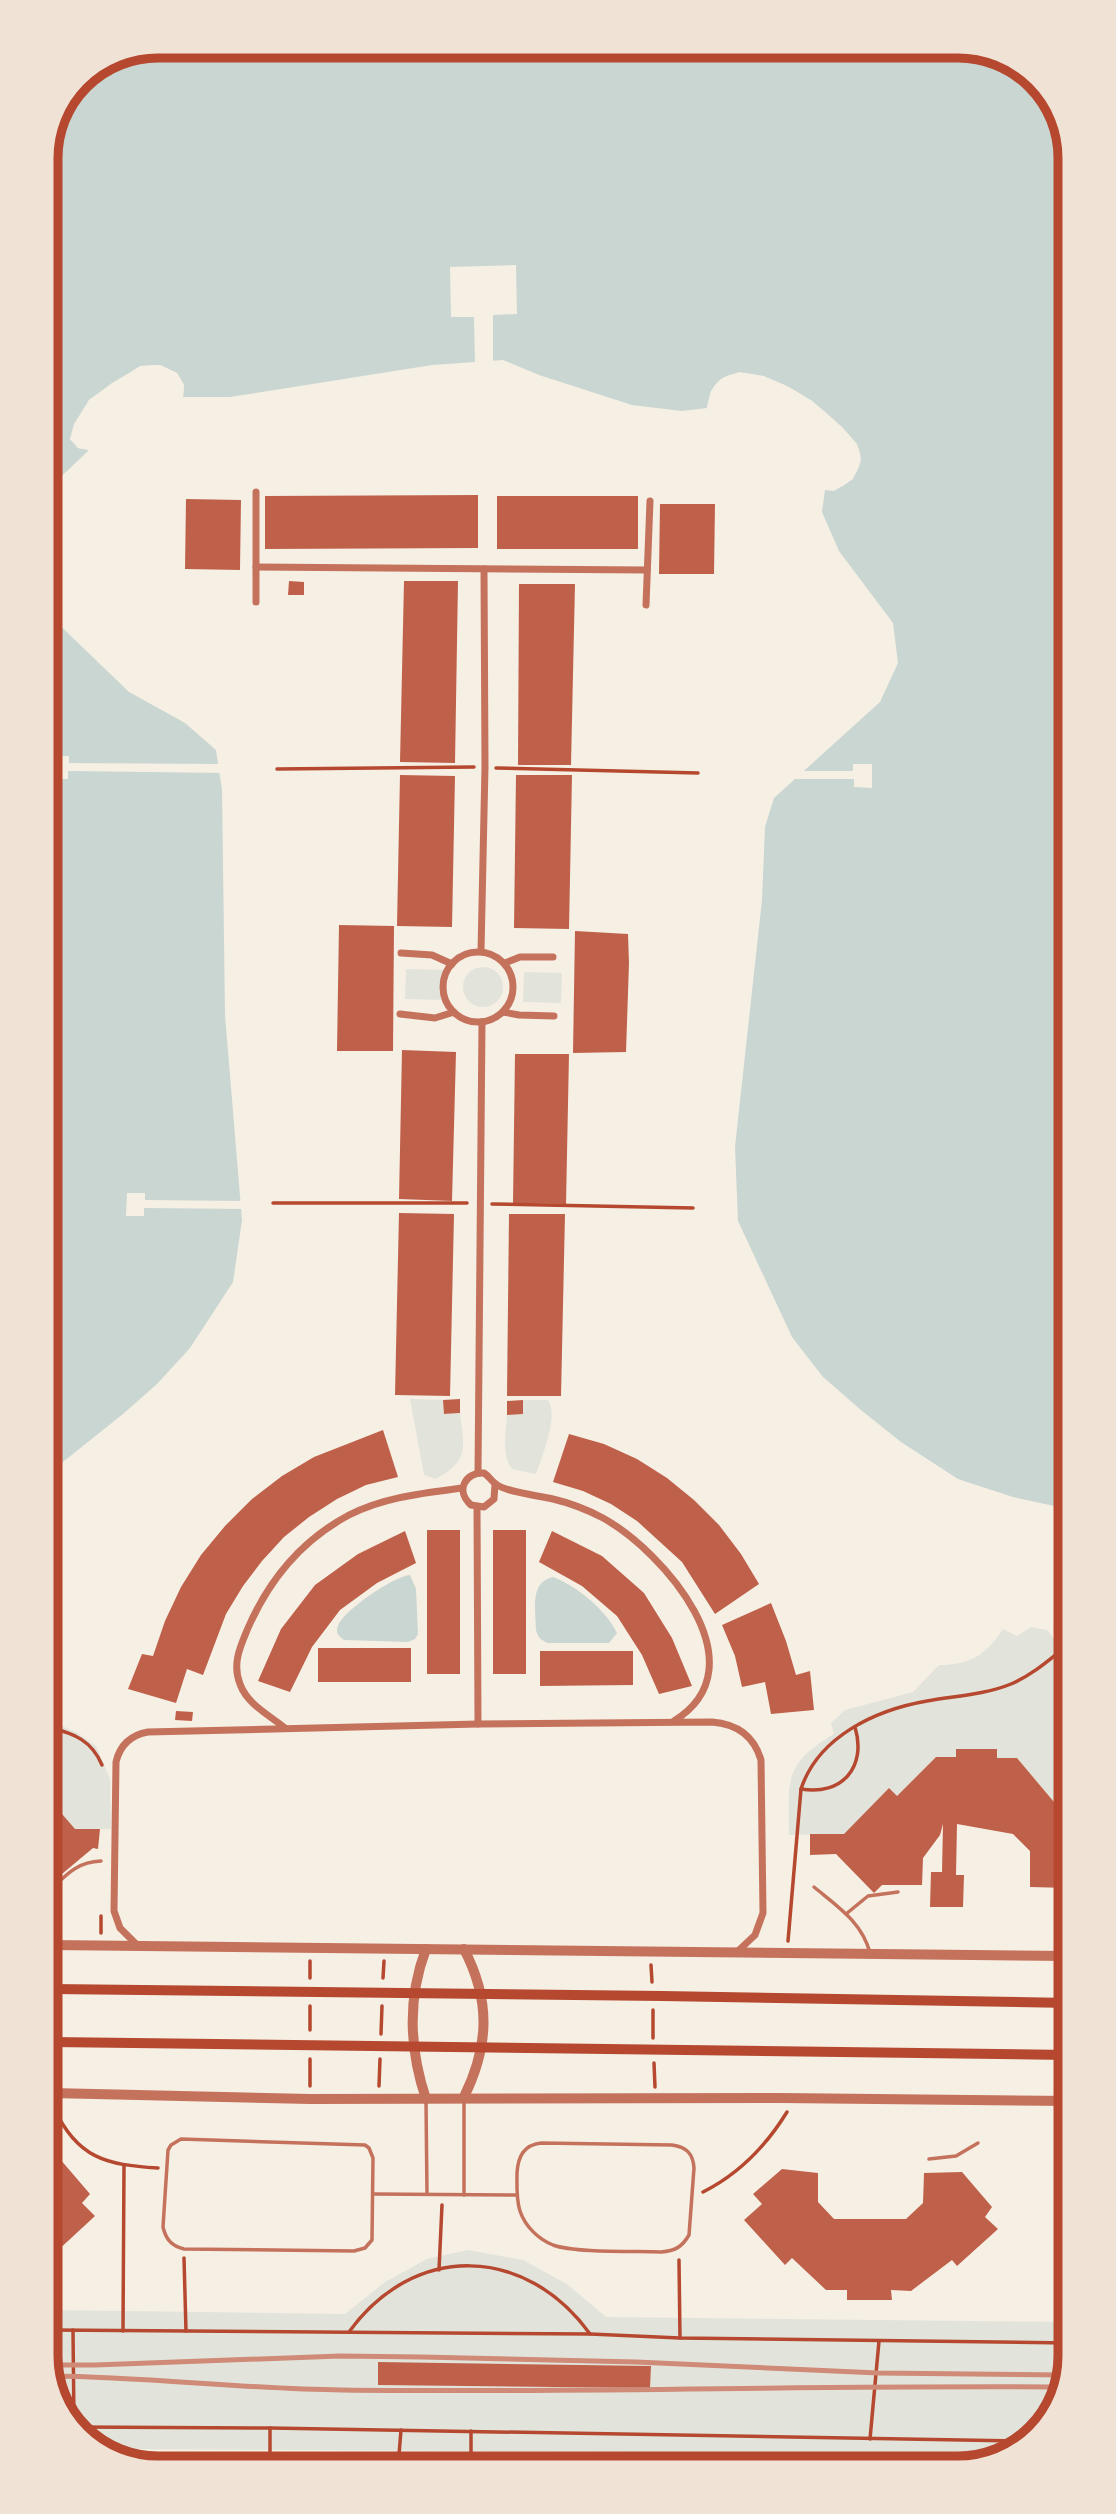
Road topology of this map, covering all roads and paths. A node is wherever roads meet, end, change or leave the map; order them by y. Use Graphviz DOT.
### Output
graph roads {
  1 [pos="256,492"];
  2 [pos="650,501"];
  3 [pos="256,567"];
  4 [pos="484,569"];
  5 [pos="647,570"];
  6 [pos="256,602"];
  7 [pos="646,605"];
  8 [pos="485,767"];
  9 [pos="277,769"];
  10 [pos="698,773"];
  11 [pos="481,951"];
  12 [pos="401,953"];
  13 [pos="553,957"];
  14 [pos="505,963"];
  15 [pos="452,964"];
  16 [pos="454,1012"];
  17 [pos="503,1012"];
  18 [pos="400,1014"];
  19 [pos="554,1016"];
  20 [pos="482,1022"];
  21 [pos="273,1203"];
  22 [pos="480,1203"];
  23 [pos="693,1208"];
  24 [pos="478,1473"];
  25 [pos="495,1484"];
  26 [pos="462,1488"];
  27 [pos="477,1507"];
  28 [pos="1058,1653"];
  29 [pos="673,1722"];
  30 [pos="478,1724"];
  31 [pos="855,1727"];
  32 [pos="285,1728"];
  33 [pos="58,1730"];
  34 [pos="103,1768"];
  35 [pos="801,1789"];
  36 [pos="101,1861"];
  37 [pos="58,1883"];
  38 [pos="814,1886"];
  39 [pos="898,1892"];
  40 [pos="101,1909"];
  41 [pos="846,1914"];
  42 [pos="58,1945"];
  43 [pos="137,1945"];
  44 [pos="101,1946"];
  45 [pos="310,1947"];
  46 [pos="385,1947"];
  47 [pos="426,1949"];
  48 [pos="464,1949"];
  49 [pos="651,1951"];
  50 [pos="737,1952"];
  51 [pos="787,1953"];
  52 [pos="871,1955"];
  53 [pos="1058,1956"];
  54 [pos="58,1989"];
  55 [pos="310,1989"];
  56 [pos="383,1989"];
  57 [pos="657,1994"];
  58 [pos="310,2002"];
  59 [pos="382,2002"];
  60 [pos="1058,2003"];
  61 [pos="652,2005"];
  62 [pos="310,2030"];
  63 [pos="58,2042"];
  64 [pos="381,2044"];
  65 [pos="657,2052"];
  66 [pos="1058,2055"];
  67 [pos="310,2057"];
  68 [pos="380,2057"];
  69 [pos="58,2095"];
  70 [pos="464,2097"];
  71 [pos="310,2099"];
  72 [pos="379,2099"];
  73 [pos="426,2099"];
  74 [pos="655,2099"];
  75 [pos="1058,2102"];
  76 [pos="789,2109"];
  77 [pos="58,2115"];
  78 [pos="978,2143"];
  79 [pos="929,2159"];
  80 [pos="124,2166"];
  81 [pos="167,2169"];
  82 [pos="373,2194"];
  83 [pos="427,2194"];
  84 [pos="443,2194"];
  85 [pos="464,2195"];
  86 [pos="517,2195"];
  87 [pos="691,2197"];
  88 [pos="678,2248"];
  89 [pos="184,2249"];
  90 [pos="439,2270"];
  91 [pos="58,2330"];
  92 [pos="73,2330"];
  93 [pos="123,2331"];
  94 [pos="186,2331"];
  95 [pos="349,2332"];
  96 [pos="590,2334"];
  97 [pos="680,2338"];
  98 [pos="879,2342"];
  99 [pos="1058,2343"];
  100 [pos="75,2411"];
  101 [pos="86,2426"];
  102 [pos="270,2428"];
  103 [pos="401,2430"];
  104 [pos="471,2431"];
  105 [pos="870,2439"];
  106 [pos="1011,2441"];
  107 [pos="270,2456"];
  108 [pos="399,2456"];
  109 [pos="471,2456"];
  1 -- 3 [label="street"];
  2 -- 5 [label="street"];
  3 -- 4 [label="street"];
  3 -- 6 [label="street"];
  4 -- 5 [label="street"];
  4 -- 8 [label="street"];
  5 -- 7 [label="street"];
  8 -- 9 [label="path"];
  8 -- 10 [label="path"];
  8 -- 11 [label="street"];
  11 -- 14 [label="street"];
  11 -- 15 [label="street"];
  12 -- 15 [label="street"];
  13 -- 14 [label="street"];
  14 -- 17 [label="street"];
  15 -- 16 [label="street"];
  16 -- 18 [label="street"];
  16 -- 20 [label="street"];
  17 -- 19 [label="street"];
  17 -- 20 [label="street"];
  20 -- 22 [label="street"];
  21 -- 22 [label="path"];
  22 -- 23 [label="path"];
  22 -- 24 [label="street"];
  24 -- 25 [label="street"];
  24 -- 26 [label="street"];
  25 -- 27 [label="street"];
  25 -- 29 [label="street"];
  26 -- 27 [label="street"];
  26 -- 32 [label="street"];
  27 -- 30 [label="street"];
  28 -- 31 [label="path"];
  29 -- 30 [label="street"];
  29 -- 50 [label="street"];
  30 -- 32 [label="street"];
  31 -- 35 [label="path"];
  31 -- 35 [label="path"];
  32 -- 43 [label="street"];
  33 -- 34 [label="path"];
  35 -- 51 [label="path"];
  36 -- 37 [label="lane"];
  38 -- 41 [label="lane"];
  39 -- 41 [label="lane"];
  40 -- 44 [label="path"];
  41 -- 52 [label="lane"];
  42 -- 44 [label="street"];
  43 -- 44 [label="street"];
  43 -- 45 [label="street"];
  45 -- 46 [label="street"];
  45 -- 55 [label="path"];
  46 -- 47 [label="street"];
  46 -- 56 [label="path"];
  47 -- 48 [label="street"];
  47 -- 73 [label="street"];
  48 -- 49 [label="street"];
  48 -- 70 [label="street"];
  49 -- 50 [label="street"];
  49 -- 57 [label="path"];
  50 -- 51 [label="street"];
  51 -- 52 [label="street"];
  52 -- 53 [label="street"];
  54 -- 57 [label="main road"];
  57 -- 60 [label="main road"];
  58 -- 62 [label="path"];
  59 -- 64 [label="path"];
  61 -- 65 [label="path"];
  63 -- 65 [label="main road"];
  65 -- 66 [label="main road"];
  65 -- 74 [label="path"];
  67 -- 71 [label="path"];
  68 -- 72 [label="path"];
  69 -- 71 [label="street"];
  70 -- 73 [label="street"];
  70 -- 74 [label="street"];
  70 -- 85 [label="lane"];
  71 -- 72 [label="street"];
  72 -- 73 [label="street"];
  73 -- 83 [label="lane"];
  74 -- 75 [label="street"];
  76 -- 87 [label="path"];
  77 -- 80 [label="path"];
  78 -- 79 [label="lane"];
  80 -- 81 [label="path"];
  80 -- 93 [label="path"];
  81 -- 82 [label="lane"];
  81 -- 89 [label="lane"];
  82 -- 83 [label="lane"];
  82 -- 89 [label="lane"];
  83 -- 84 [label="lane"];
  84 -- 85 [label="lane"];
  84 -- 90 [label="path"];
  85 -- 86 [label="lane"];
  86 -- 87 [label="lane"];
  86 -- 88 [label="lane"];
  87 -- 88 [label="lane"];
  88 -- 97 [label="path"];
  89 -- 94 [label="path"];
  90 -- 95 [label="path"];
  90 -- 96 [label="path"];
  91 -- 92 [label="path"];
  92 -- 93 [label="path"];
  92 -- 100 [label="path"];
  93 -- 94 [label="path"];
  94 -- 95 [label="path"];
  95 -- 96 [label="path"];
  96 -- 97 [label="path"];
  97 -- 98 [label="path"];
  98 -- 99 [label="path"];
  98 -- 105 [label="path"];
  101 -- 102 [label="path"];
  102 -- 103 [label="path"];
  102 -- 107 [label="path"];
  103 -- 104 [label="path"];
  103 -- 108 [label="path"];
  104 -- 105 [label="path"];
  104 -- 109 [label="path"];
  105 -- 106 [label="path"];
}
